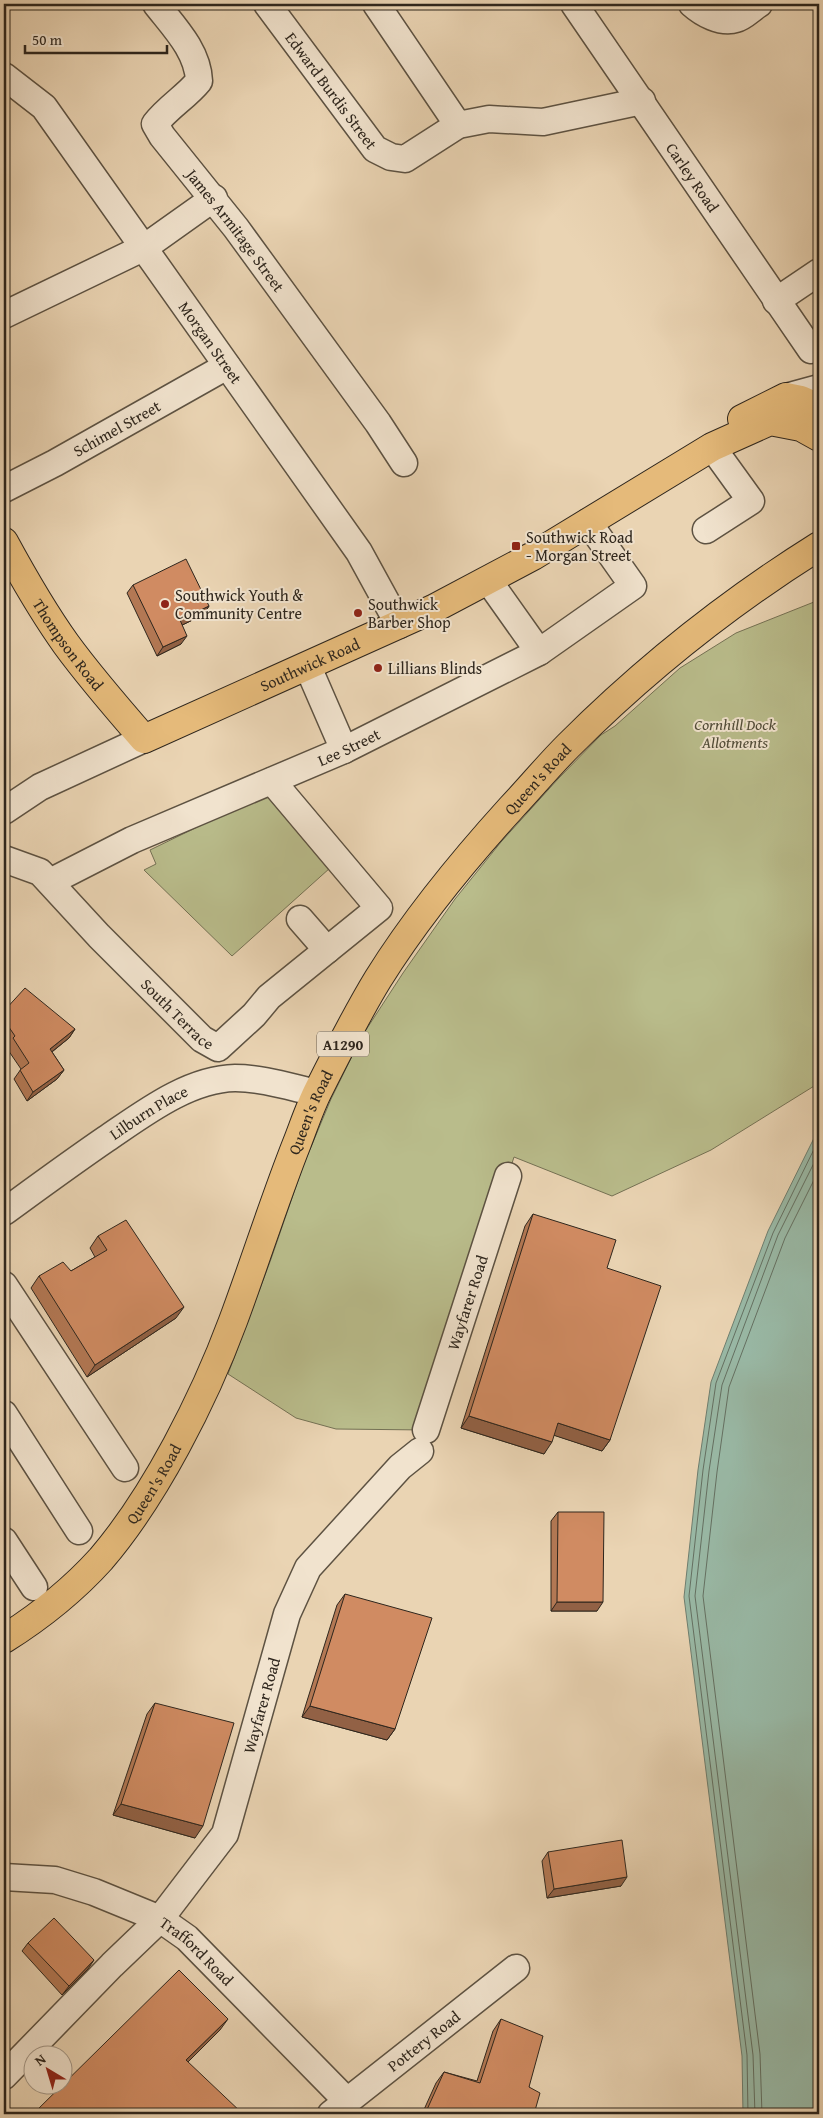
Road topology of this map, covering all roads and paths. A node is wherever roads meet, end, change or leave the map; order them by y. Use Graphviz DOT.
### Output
graph roads {
  1 [pos="156,4"];
  2 [pos="267,4"];
  3 [pos="376,4"];
  4 [pos="574,4"];
  5 [pos="692,4"];
  6 [pos="759,4"];
  7 [pos="4,76"];
  8 [pos="642,102"];
  9 [pos="458,126"];
  10 [pos="214,198"];
  11 [pos="145,248"];
  12 [pos="819,272"];
  13 [pos="776,301"];
  14 [pos="4,315"];
  15 [pos="811,350"];
  16 [pos="227,366"];
  17 [pos="819,388"];
  18 [pos="786,397"];
  19 [pos="819,408"];
  20 [pos="770,421"];
  21 [pos="819,437"];
  22 [pos="712,447"];
  23 [pos="404,463"];
  24 [pos="4,489"];
  25 [pos="588,522"];
  26 [pos="706,530"];
  27 [pos="4,542"];
  28 [pos="819,546"];
  29 [pos="488,580"];
  30 [pos="399,625"];
  31 [pos="539,652"];
  32 [pos="308,666"];
  33 [pos="144,739"];
  34 [pos="344,750"];
  35 [pos="272,781"];
  36 [pos="4,811"];
  37 [pos="4,859"];
  38 [pos="50,882"];
  39 [pos="300,919"];
  40 [pos="327,950"];
  41 [pos="317,1093"];
  42 [pos="508,1176"];
  43 [pos="4,1212"];
  44 [pos="4,1285"];
  45 [pos="4,1414"];
  46 [pos="125,1468"];
  47 [pos="79,1531"];
  48 [pos="4,1542"];
  49 [pos="34,1587"];
  50 [pos="4,1638"];
  51 [pos="4,1877"];
  52 [pos="160,1919"];
  53 [pos="516,1968"];
  54 [pos="4,2076"];
  55 [pos="339,2108"];
  1 -- 10 [label="street, James Armitage Street"];
  2 -- 9 [label="street, Edward Burdis Street"];
  3 -- 9 [label="street"];
  4 -- 8 [label="street, Carley Road"];
  5 -- 6 [label="street"];
  7 -- 11 [label="street, Morgan Street"];
  8 -- 9 [label="street, Edward Burdis Street"];
  8 -- 13 [label="street, Carley Road"];
  10 -- 11 [label="street"];
  10 -- 23 [label="street, James Armitage Street"];
  11 -- 14 [label="street"];
  11 -- 16 [label="street, Morgan Street"];
  12 -- 13 [label="street"];
  13 -- 15 [label="street, Carley Road"];
  16 -- 24 [label="street, Schimel Street"];
  16 -- 30 [label="street, Morgan Street"];
  17 -- 18 [label="street"];
  18 -- 19 [label="main road"];
  18 -- 22 [label="main road"];
  19 -- 20 [label="street"];
  20 -- 21 [label="main road"];
  20 -- 22 [label="main road"];
  22 -- 25 [label="main road, Southwick Road"];
  22 -- 26 [label="street"];
  25 -- 29 [label="main road, Southwick Road"];
  25 -- 31 [label="street, Lee Street"];
  27 -- 33 [label="main road, Thompson Road"];
  28 -- 41 [label="main road, Queen's Road / A1290"];
  29 -- 30 [label="main road, Southwick Road"];
  29 -- 31 [label="street"];
  30 -- 32 [label="main road, Southwick Road"];
  31 -- 34 [label="street, Lee Street"];
  32 -- 33 [label="main road, Southwick Road"];
  32 -- 34 [label="street"];
  33 -- 36 [label="street, Southwick Road"];
  34 -- 35 [label="street, Lee Street"];
  35 -- 38 [label="street, Lee Street"];
  35 -- 40 [label="street, South Terrace"];
  37 -- 38 [label="street, South Terrace"];
  38 -- 40 [label="street, South Terrace"];
  39 -- 40 [label="street"];
  41 -- 43 [label="street, Lilburn Place"];
  41 -- 50 [label="main road, Queen's Road / A1290"];
  42 -- 52 [label="street, Wayfarer Road"];
  44 -- 46 [label="street"];
  45 -- 47 [label="street"];
  48 -- 49 [label="street"];
  51 -- 52 [label="street, Trafford Road"];
  52 -- 54 [label="street, Wayfarer Road"];
  52 -- 55 [label="street, Trafford Road"];
  53 -- 55 [label="street, Pottery Road"];
}
